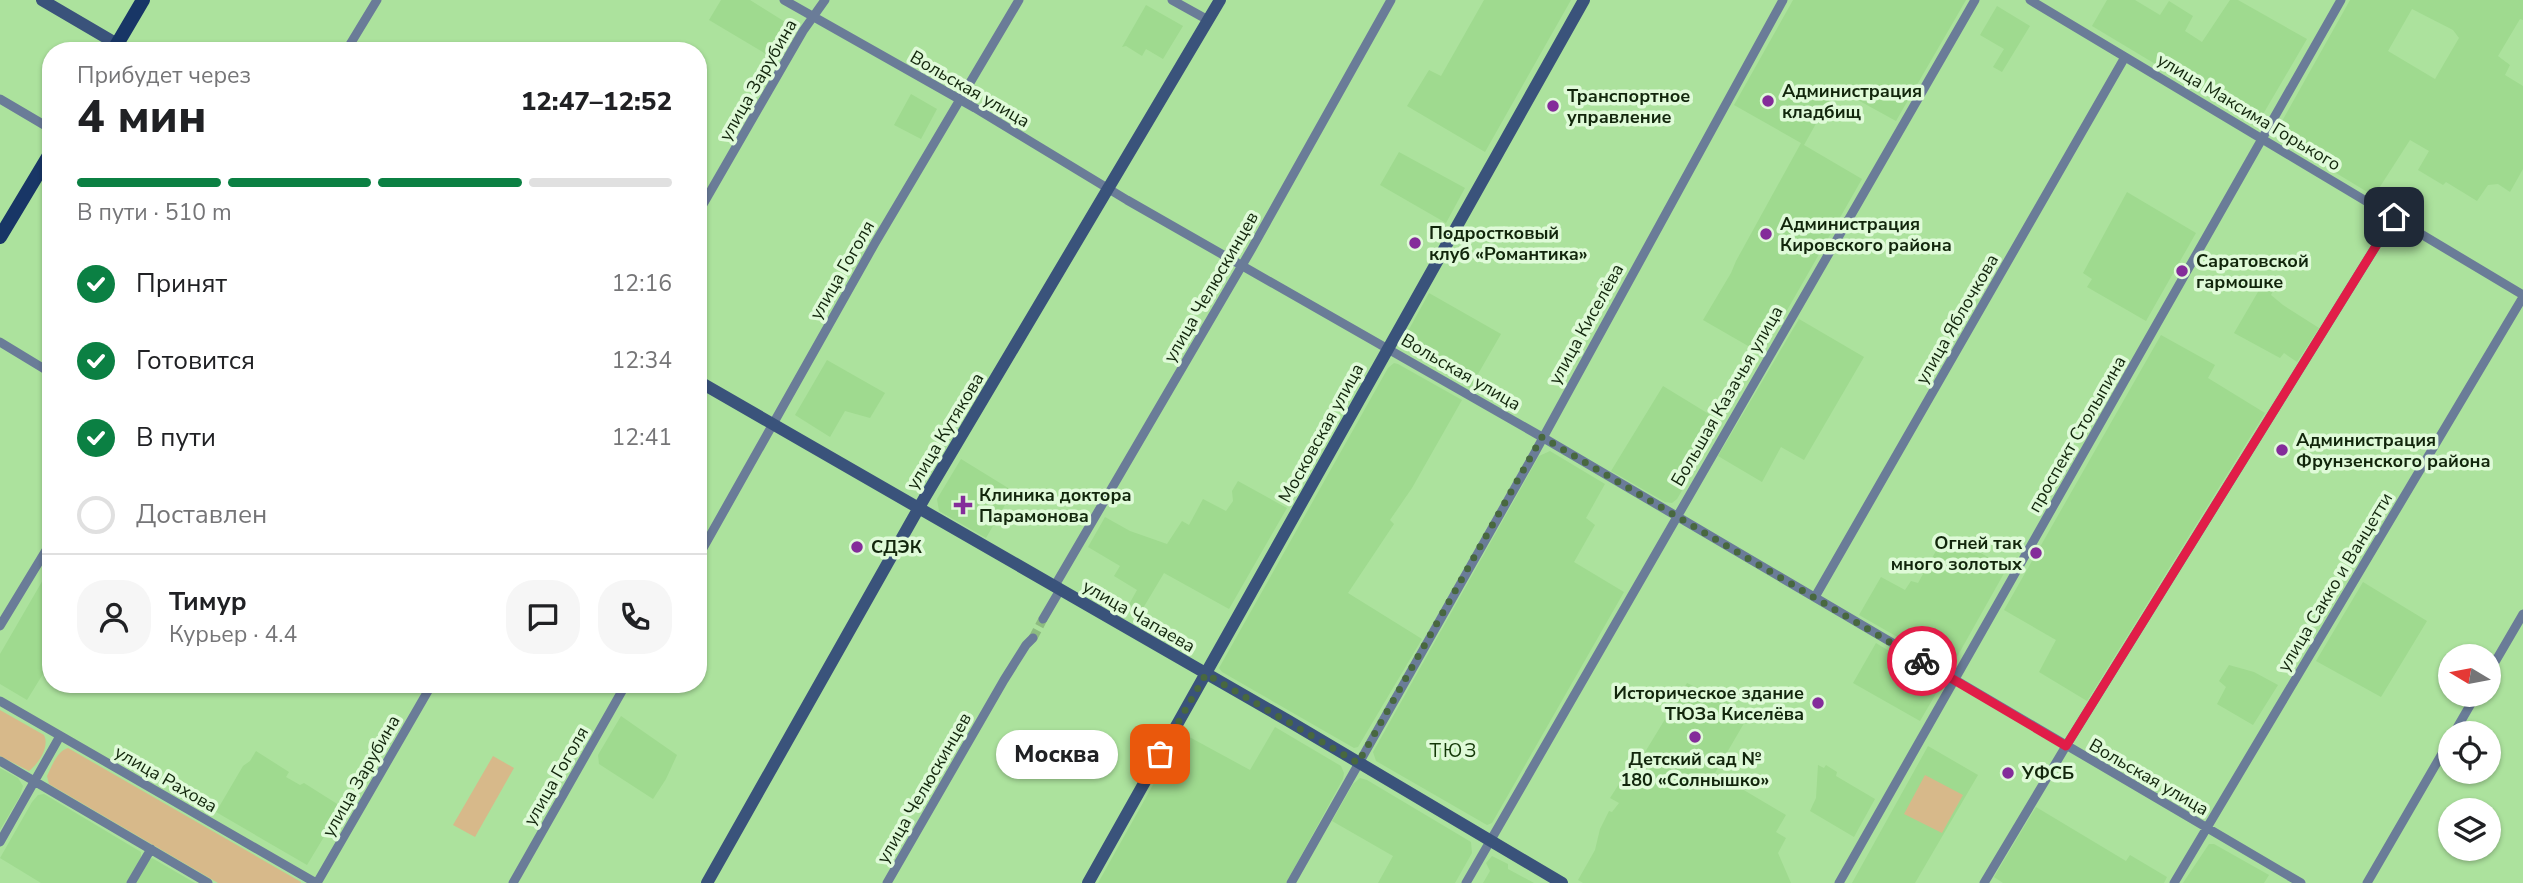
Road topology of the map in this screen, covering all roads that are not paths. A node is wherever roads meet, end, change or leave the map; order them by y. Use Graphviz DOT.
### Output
graph roads {
  1 [pos="43,0"];
  2 [pos="143,0"];
  3 [pos="377,0"];
  4 [pos="784,0"];
  5 [pos="825,0"];
  6 [pos="1019,0"];
  7 [pos="1172,0"];
  8 [pos="1220,0"];
  9 [pos="1391,0"];
  10 [pos="1584,0"];
  11 [pos="1783,0"];
  12 [pos="1975,0"];
  13 [pos="2030,0"];
  14 [pos="2341,0"];
  15 [pos="813,16"];
  16 [pos="1208,20"];
  17 [pos="110,42"];
  18 [pos="123,42"];
  19 [pos="351,42"];
  20 [pos="2125,57"];
  21 [pos="0,99"];
  22 [pos="959,100"];
  23 [pos="42,124"];
  24 [pos="2262,139"];
  25 [pos="42,167"];
  26 [pos="1109,190"];
  27 [pos="707,199"];
  28 [pos="2394,217"];
  29 [pos="0,237"];
  30 [pos="1242,265"];
  31 [pos="2523,296"];
  32 [pos="0,342"];
  33 [pos="1388,349"];
  34 [pos="42,368"];
  35 [pos="707,386"];
  36 [pos="774,424"];
  37 [pos="1542,437"];
  38 [pos="919,508"];
  39 [pos="1676,517"];
  40 [pos="707,541"];
  41 [pos="42,557"];
  42 [pos="1057,589"];
  43 [pos="1815,597"];
  44 [pos="2523,614"];
  45 [pos="1043,619"];
  46 [pos="0,626"];
  47 [pos="1033,638"];
  48 [pos="2501,652"];
  49 [pos="1206,674"];
  50 [pos="1955,680"];
  51 [pos="427,693"];
  52 [pos="621,693"];
  53 [pos="0,701"];
  54 [pos="60,736"];
  55 [pos="2066,746"];
  56 [pos="0,761"];
  57 [pos="2438,761"];
  58 [pos="1358,763"];
  59 [pos="35,781"];
  60 [pos="2207,829"];
  61 [pos="0,842"];
  62 [pos="1490,842"];
  63 [pos="150,849"];
  64 [pos="131,883"];
  65 [pos="208,883"];
  66 [pos="316,883"];
  67 [pos="513,883"];
  68 [pos="707,883"];
  69 [pos="887,883"];
  70 [pos="1088,883"];
  71 [pos="1291,883"];
  72 [pos="1466,883"];
  73 [pos="1562,883"];
  74 [pos="1839,883"];
  75 [pos="1984,883"];
  76 [pos="2174,883"];
  77 [pos="2301,883"];
  78 [pos="2367,883"];
  1 -- 17 [label="street"];
  2 -- 18 [label="main road"];
  3 -- 19 [label="street"];
  4 -- 15 [label="street, Вольская улица"];
  5 -- 15 [label="street, улица Зарубина"];
  6 -- 22 [label="street, улица Гоголя"];
  7 -- 16 [label="street"];
  8 -- 16 [label="street, улица Кутякова"];
  9 -- 30 [label="street, улица Челюскинцев"];
  10 -- 33 [label="street, Московская улица"];
  11 -- 37 [label="street, улица Киселёва"];
  12 -- 39 [label="street, Большая Казачья улица"];
  13 -- 20 [label="street, улица Максима Горького"];
  14 -- 24 [label="street, проспект Столыпина"];
  15 -- 22 [label="street, Вольская улица"];
  15 -- 27 [label="street, улица Зарубина"];
  16 -- 26 [label="street, улица Кутякова"];
  20 -- 24 [label="street, улица Максима Горького"];
  20 -- 43 [label="street, улица Яблочкова"];
  21 -- 23 [label="street"];
  22 -- 26 [label="street, Вольская улица"];
  22 -- 36 [label="street, улица Гоголя"];
  24 -- 28 [label="street, улица Максима Горького"];
  24 -- 50 [label="street, проспект Столыпина"];
  25 -- 29 [label="main road"];
  26 -- 30 [label="street, Вольская улица"];
  26 -- 38 [label="street, улица Кутякова"];
  28 -- 31 [label="street, улица Максима Горького"];
  28 -- 55 [label="street"];
  30 -- 33 [label="street, Вольская улица"];
  30 -- 42 [label="street, улица Челюскинцев"];
  31 -- 60 [label="street, улица Сакко и Ванцетти"];
  32 -- 34 [label="street"];
  33 -- 37 [label="street, Вольская улица"];
  33 -- 49 [label="street, Московская улица"];
  35 -- 36 [label="street, улица Чапаева"];
  36 -- 38 [label="street, улица Чапаева"];
  36 -- 40 [label="street, улица Гоголя"];
  37 -- 39 [label="street, Вольская улица"];
  37 -- 58 [label="street, улица Киселёва"];
  38 -- 42 [label="street, улица Чапаева"];
  38 -- 68 [label="street, улица Кутякова"];
  39 -- 43 [label="street, Вольская улица"];
  39 -- 62 [label="street, Большая Казачья улица"];
  41 -- 46 [label="street"];
  42 -- 45 [label="street, улица Челюскинцев"];
  42 -- 49 [label="street, улица Чапаева"];
  43 -- 50 [label="street, Вольская улица"];
  44 -- 48 [label="street"];
  47 -- 69 [label="street, улица Челюскинцев"];
  49 -- 58 [label="street, улица Чапаева"];
  49 -- 70 [label="street, Московская улица"];
  50 -- 55 [label="street, Вольская улица"];
  50 -- 74 [label="street, проспект Столыпина"];
  51 -- 66 [label="street, улица Зарубина"];
  52 -- 67 [label="street, улица Гоголя"];
  53 -- 54 [label="street, улица Рахова"];
  54 -- 59 [label="street"];
  54 -- 66 [label="street, улица Рахова"];
  55 -- 60 [label="street, Вольская улица"];
  55 -- 75 [label="street"];
  56 -- 59 [label="street"];
  57 -- 78 [label="street"];
  58 -- 62 [label="street, улица Чапаева"];
  58 -- 71 [label="street, улица Киселёва"];
  59 -- 61 [label="street"];
  59 -- 63 [label="street"];
  60 -- 76 [label="street, улица Сакко и Ванцетти"];
  60 -- 77 [label="street, Вольская улица"];
  62 -- 72 [label="street, Большая Казачья улица"];
  62 -- 73 [label="street, улица Чапаева"];
  63 -- 64 [label="street"];
  63 -- 65 [label="street"];
}
